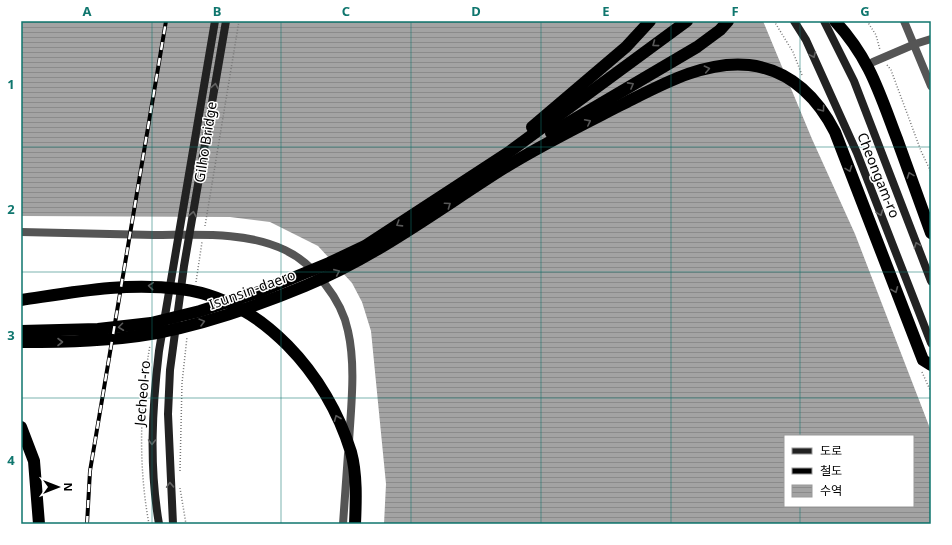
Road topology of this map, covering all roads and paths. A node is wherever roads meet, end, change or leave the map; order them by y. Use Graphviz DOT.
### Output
graph roads {
  1 [pos="216,21"];
  2 [pos="226,21"];
  3 [pos="239,21"];
  4 [pos="650,21"];
  5 [pos="687,21"];
  6 [pos="728,21"];
  7 [pos="794,21"];
  8 [pos="824,21"];
  9 [pos="835,21"];
  10 [pos="867,21"];
  11 [pos="904,21"];
  12 [pos="931,40"];
  13 [pos="915,44"];
  14 [pos="883,58"];
  15 [pos="873,62"];
  16 [pos="931,86"];
  17 [pos="931,172"];
  18 [pos="468,185"];
  19 [pos="929,229"];
  20 [pos="204,230"];
  21 [pos="21,232"];
  22 [pos="203,237"];
  23 [pos="174,265"];
  24 [pos="184,266"];
  25 [pos="931,281"];
  26 [pos="196,283"];
  27 [pos="21,300"];
  28 [pos="21,331"];
  29 [pos="188,333"];
  30 [pos="21,342"];
  31 [pos="931,343"];
  32 [pos="931,365"];
  33 [pos="21,427"];
  34 [pos="180,474"];
  35 [pos="180,482"];
  36 [pos="39,524"];
  37 [pos="159,524"];
  38 [pos="173,524"];
  39 [pos="186,524"];
  40 [pos="343,524"];
  41 [pos="355,524"];
  1 -- 23 [label="main road, Gilho Bridge"];
  24 -- 2 [label="main road, Gilho Bridge, one-way"];
  3 -- 20 [label="path, Gilho Bridge"];
  4 -- 18 [label="highway"];
  5 -- 18 [label="highway, one-way"];
  18 -- 6 [label="highway, one-way"];
  7 -- 31 [label="main road, Cheongam-ro, one-way"];
  25 -- 8 [label="main road, Cheongam-ro, one-way"];
  19 -- 9 [label="highway, one-way"];
  10 -- 14 [label="path"];
  11 -- 13 [label="street"];
  12 -- 13 [label="street"];
  13 -- 14 [label="street"];
  13 -- 16 [label="street"];
  14 -- 15 [label="street"];
  14 -- 17 [label="path"];
  18 -- 28 [label="highway, Isunsin-daero, one-way"];
  30 -- 18 [label="highway, Isunsin-daero, one-way"];
  18 -- 32 [label="highway, one-way"];
  21 -- 40 [label="street"];
  22 -- 26 [label="path"];
  23 -- 37 [label="main road, Jecheol-ro, one-way"];
  38 -- 24 [label="main road, Jecheol-ro, one-way"];
  41 -- 27 [label="highway, one-way"];
  29 -- 34 [label="path"];
  33 -- 36 [label="highway"];
  35 -- 39 [label="path"];
}
